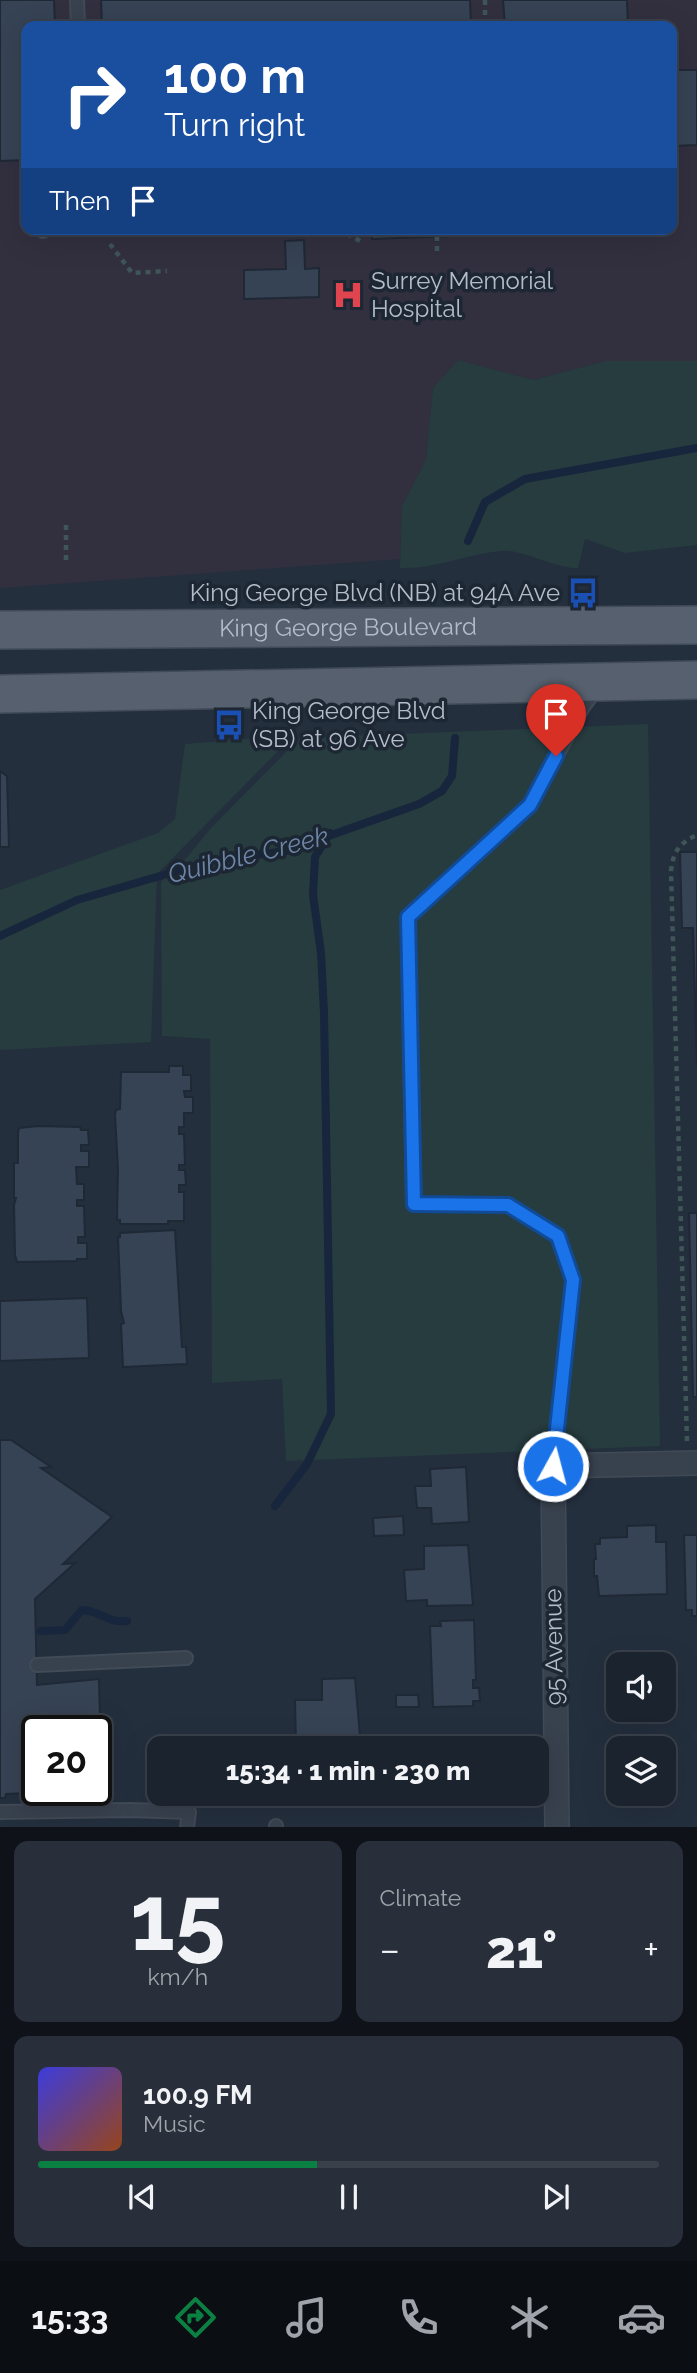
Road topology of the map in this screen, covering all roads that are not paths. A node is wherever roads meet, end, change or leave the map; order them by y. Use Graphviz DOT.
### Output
graph roads {
  1 [pos="77,0"];
  2 [pos="78,21"];
  3 [pos="697,625"];
  4 [pos="17,629"];
  5 [pos="0,645"];
  6 [pos="697,680"];
  7 [pos="601,682"];
  8 [pos="0,694"];
  9 [pos="692,1463"];
  10 [pos="553,1466"];
  11 [pos="186,1658"];
  12 [pos="37,1665"];
  13 [pos="0,1812"];
  14 [pos="187,1827"];
  15 [pos="556,1827"];
  1 -- 2 [label="lane"];
  3 -- 4 [label="main road, King George Boulevard"];
  4 -- 5 [label="main road"];
  6 -- 7 [label="main road"];
  7 -- 8 [label="main road"];
  7 -- 10 [label="lane"];
  9 -- 10 [label="street"];
  10 -- 15 [label="street, 95 Avenue"];
  11 -- 12 [label="lane"];
  13 -- 14 [label="lane"];
}
